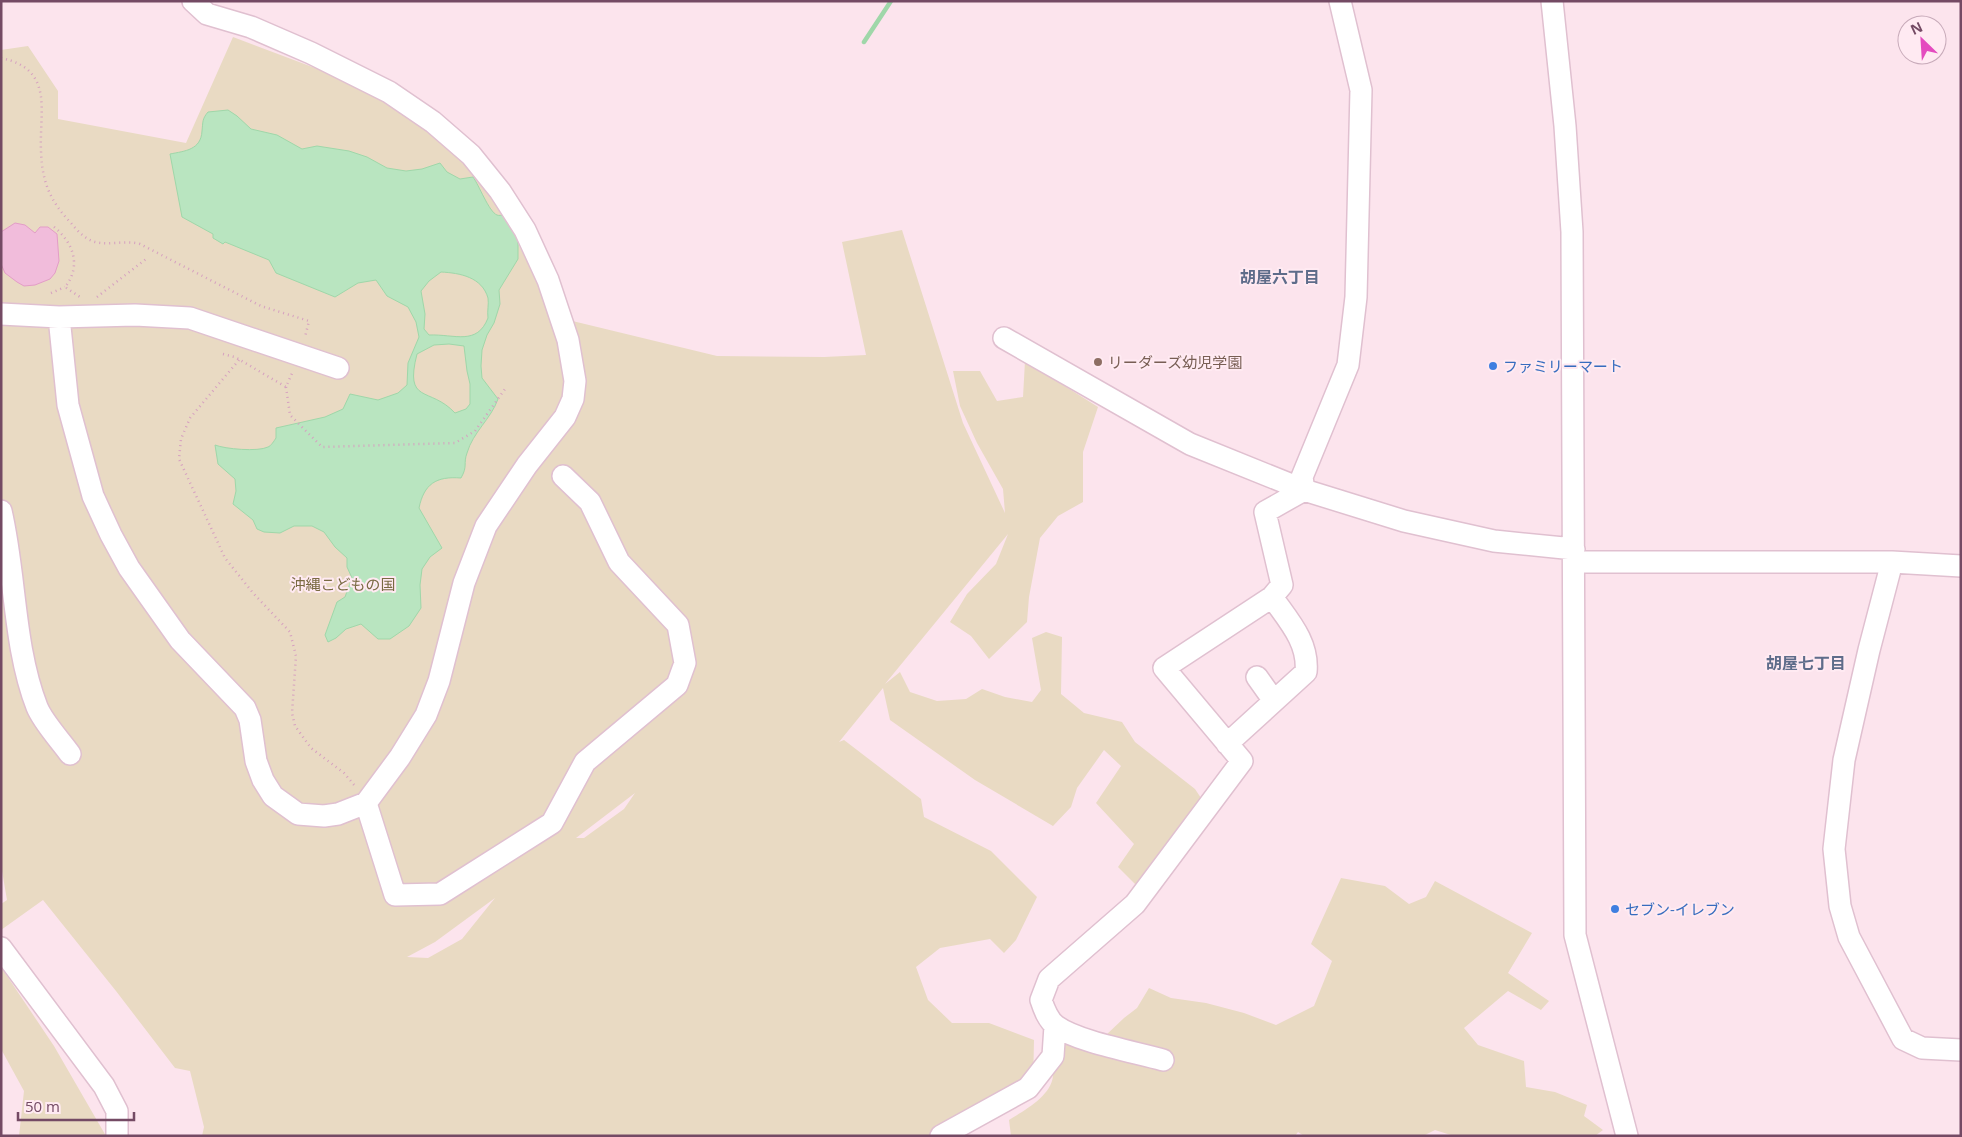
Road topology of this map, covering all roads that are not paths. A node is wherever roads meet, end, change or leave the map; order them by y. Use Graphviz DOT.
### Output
graph roads {
  1 [pos="193,1"];
  2 [pos="1340,1"];
  3 [pos="1552,1"];
  4 [pos="1,314"];
  5 [pos="60,317"];
  6 [pos="1004,338"];
  7 [pos="338,368"];
  8 [pos="563,476"];
  9 [pos="1304,490"];
  10 [pos="1,511"];
  11 [pos="1574,556"];
  12 [pos="1892,562"];
  13 [pos="1961,566"];
  14 [pos="1272,597"];
  15 [pos="1257,677"];
  16 [pos="1274,701"];
  17 [pos="1228,744"];
  18 [pos="70,754"];
  19 [pos="366,803"];
  20 [pos="1,948"];
  21 [pos="1056,1026"];
  22 [pos="1961,1050"];
  23 [pos="1163,1060"];
  24 [pos="1622,1133"];
  25 [pos="117,1136"];
  26 [pos="941,1136"];
  1 -- 19 [label="street"];
  2 -- 9 [label="street"];
  3 -- 11 [label="street"];
  4 -- 5 [label="street"];
  5 -- 7 [label="street"];
  5 -- 19 [label="street"];
  6 -- 9 [label="street"];
  8 -- 19 [label="street"];
  9 -- 11 [label="street"];
  9 -- 14 [label="street"];
  10 -- 18 [label="street"];
  11 -- 12 [label="street"];
  11 -- 24 [label="street"];
  12 -- 13 [label="street"];
  12 -- 22 [label="street"];
  14 -- 16 [label="street"];
  14 -- 17 [label="street"];
  15 -- 16 [label="street"];
  16 -- 17 [label="street"];
  17 -- 21 [label="street"];
  20 -- 25 [label="street"];
  21 -- 23 [label="street"];
  21 -- 26 [label="street"];
}
